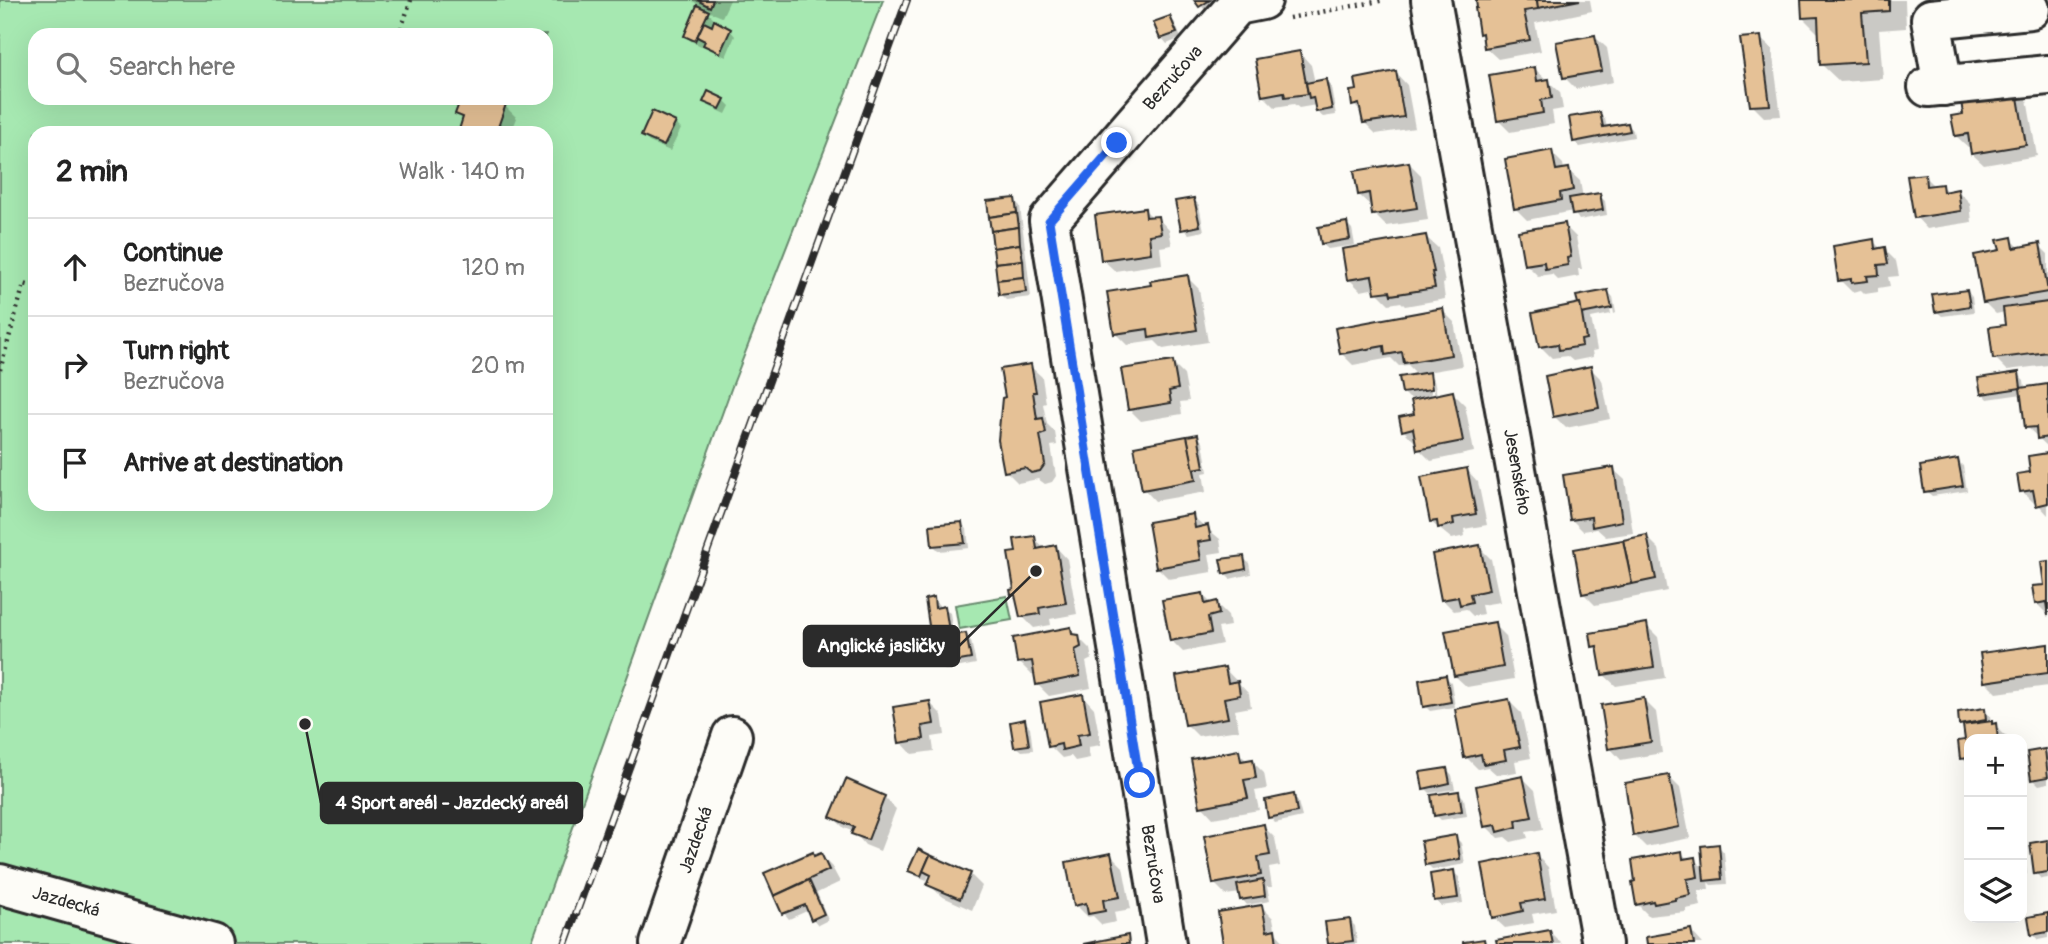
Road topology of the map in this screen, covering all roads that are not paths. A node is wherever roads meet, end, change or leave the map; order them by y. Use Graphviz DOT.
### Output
graph roads {
  1 [pos="1432,0"];
  2 [pos="2030,9"];
  3 [pos="1271,10"];
  4 [pos="2048,75"];
  5 [pos="732,736"];
  6 [pos="0,884"];
  7 [pos="213,944"];
  8 [pos="660,944"];
  9 [pos="1166,944"];
  10 [pos="1602,944"];
  1 -- 10 [label="street, Jesenského"];
  2 -- 4 [label="street"];
  3 -- 9 [label="street, Bezručova"];
  5 -- 8 [label="street, Jazdecká"];
  6 -- 7 [label="street, Jazdecká"];
}
